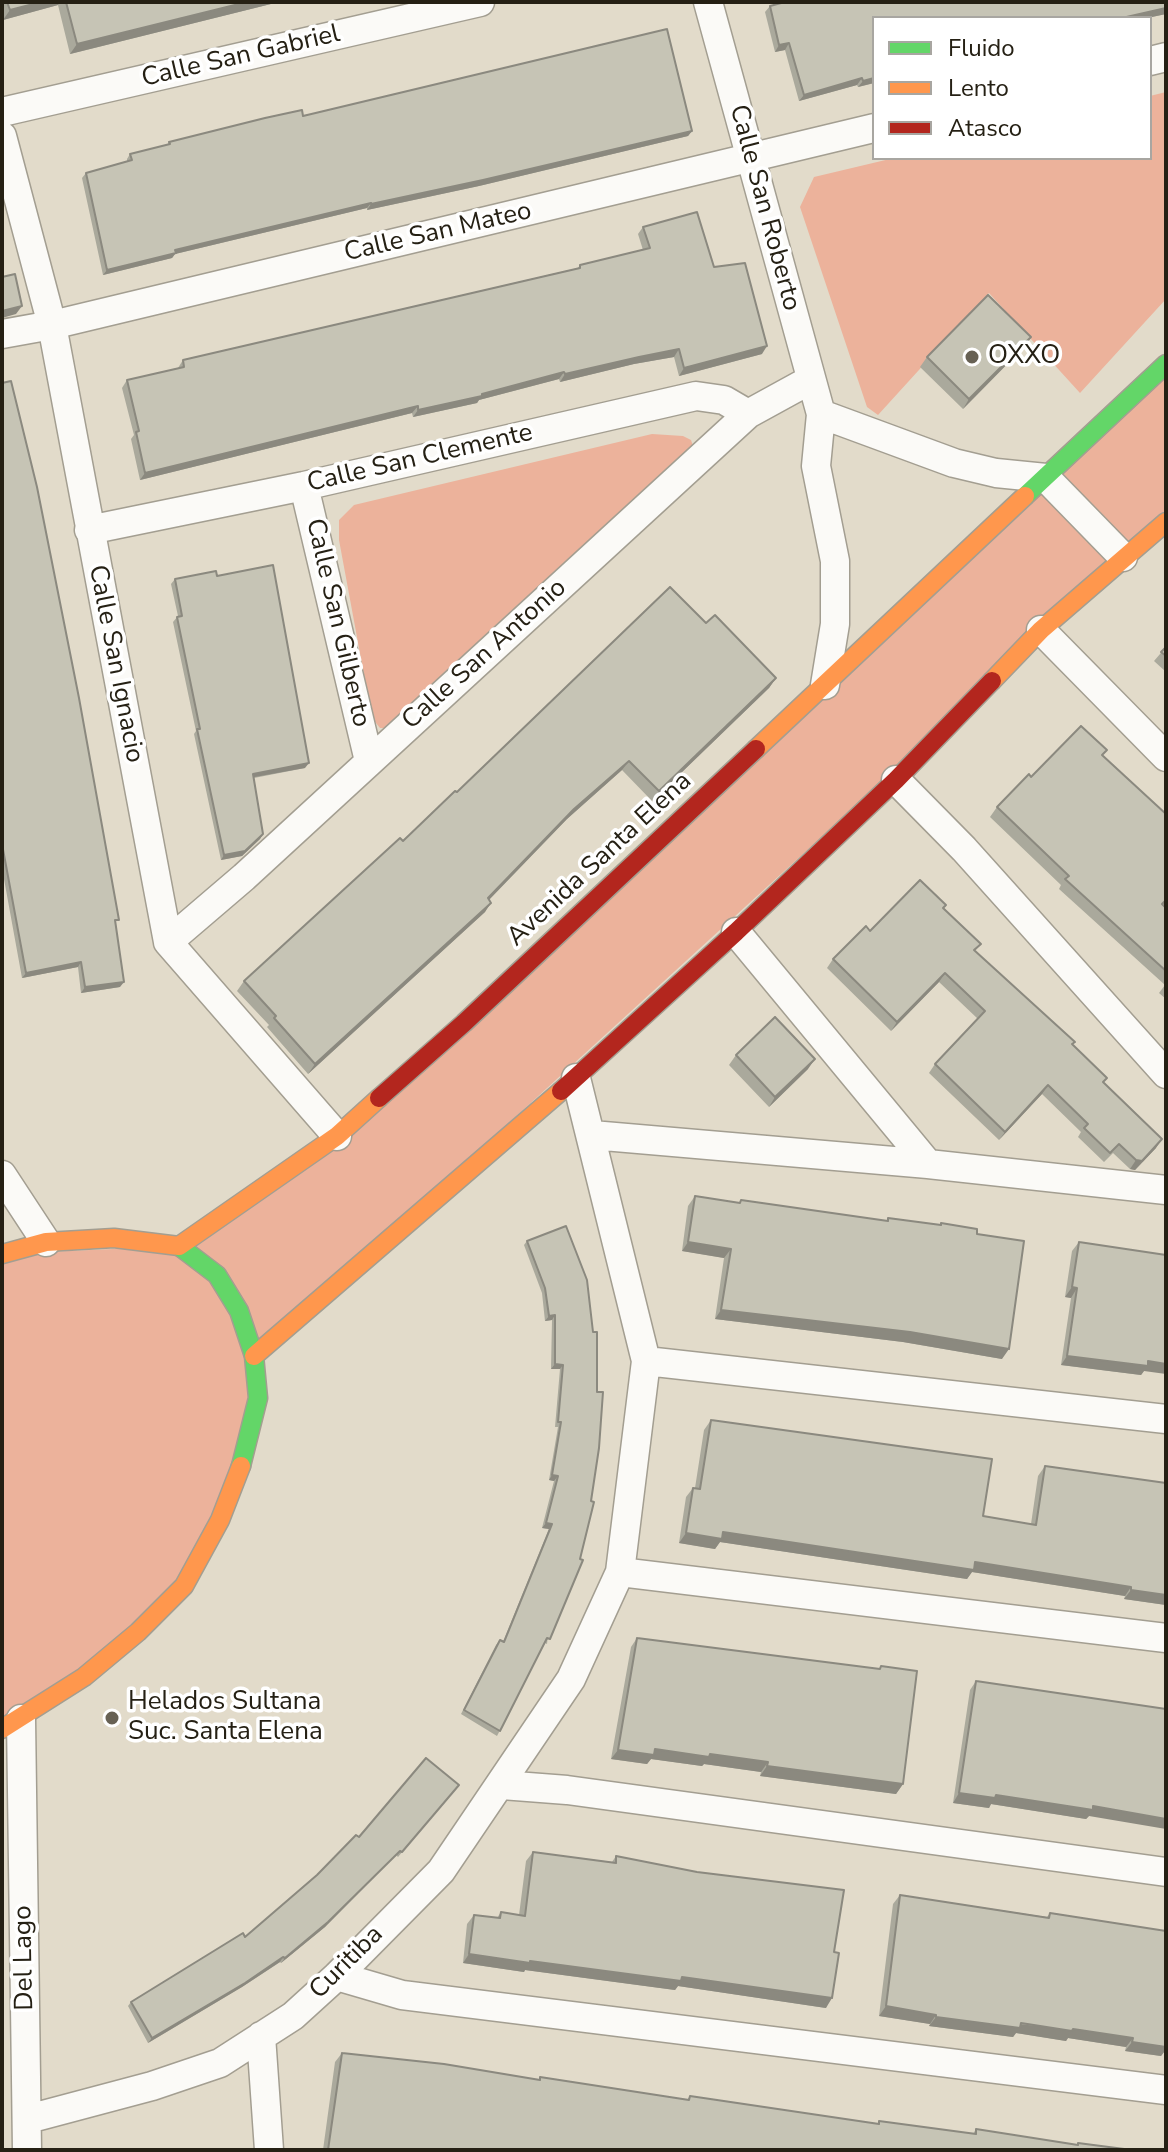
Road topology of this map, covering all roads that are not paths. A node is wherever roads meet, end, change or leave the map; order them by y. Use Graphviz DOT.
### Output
graph roads {
  1 [pos="480,2"];
  2 [pos="708,2"];
  3 [pos="2,112"];
  4 [pos="872,128"];
  5 [pos="2,136"];
  6 [pos="751,158"];
  7 [pos="52,325"];
  8 [pos="2,334"];
  9 [pos="1166,364"];
  10 [pos="810,380"];
  11 [pos="748,414"];
  12 [pos="821,414"];
  13 [pos="1046,478"];
  14 [pos="304,486"];
  15 [pos="1166,522"];
  16 [pos="89,530"];
  17 [pos="1123,557"];
  18 [pos="1041,630"];
  19 [pos="825,685"];
  20 [pos="1166,757"];
  21 [pos="369,761"];
  22 [pos="896,780"];
  23 [pos="736,932"];
  24 [pos="168,942"];
  25 [pos="1166,1074"];
  26 [pos="576,1078"];
  27 [pos="592,1135"];
  28 [pos="337,1136"];
  29 [pos="928,1164"];
  30 [pos="2,1175"];
  31 [pos="1166,1190"];
  32 [pos="46,1242"];
  33 [pos="179,1246"];
  34 [pos="2,1254"];
  35 [pos="254,1356"];
  36 [pos="646,1361"];
  37 [pos="1166,1419"];
  38 [pos="620,1572"];
  39 [pos="1166,1638"];
  40 [pos="11,1724"];
  41 [pos="502,1785"];
  42 [pos="1166,1872"];
  43 [pos="337,1976"];
  44 [pos="261,2036"];
  45 [pos="1166,2090"];
  46 [pos="28,2119"];
  47 [pos="27,2150"];
  48 [pos="269,2150"];
  1 -- 3 [label="street, Calle San Gabriel"];
  2 -- 6 [label="street, Calle San Roberto"];
  4 -- 6 [label="street, Calle San Mateo"];
  5 -- 7 [label="street, Calle San Ignacio"];
  6 -- 7 [label="street, Calle San Mateo"];
  6 -- 10 [label="street, Calle San Roberto"];
  7 -- 8 [label="street, Calle San Mateo"];
  7 -- 16 [label="street, Calle San Ignacio"];
  9 -- 13 [label="street, Avenida Santa Elena"];
  10 -- 11 [label="street, Calle San Antonio"];
  10 -- 12 [label="street, Calle San Roberto"];
  11 -- 14 [label="street, Calle San Clemente"];
  11 -- 21 [label="street, Calle San Antonio"];
  12 -- 13 [label="street"];
  12 -- 19 [label="street, Calle San Roberto"];
  13 -- 17 [label="street"];
  13 -- 19 [label="street, Avenida Santa Elena"];
  14 -- 16 [label="street, Calle San Clemente"];
  14 -- 21 [label="street, Calle San Gilberto"];
  15 -- 17 [label="street"];
  16 -- 24 [label="street, Calle San Ignacio"];
  17 -- 18 [label="street"];
  18 -- 20 [label="street"];
  18 -- 22 [label="street"];
  19 -- 28 [label="street, Avenida Santa Elena"];
  21 -- 24 [label="street, Calle San Antonio"];
  22 -- 23 [label="street"];
  22 -- 25 [label="street"];
  23 -- 26 [label="street"];
  23 -- 29 [label="street"];
  24 -- 28 [label="street"];
  26 -- 27 [label="street"];
  26 -- 35 [label="street"];
  27 -- 29 [label="street"];
  27 -- 36 [label="street"];
  28 -- 33 [label="street, Avenida Santa Elena"];
  29 -- 31 [label="street"];
  30 -- 32 [label="street"];
  32 -- 33 [label="street"];
  32 -- 34 [label="street"];
  33 -- 35 [label="street"];
  35 -- 40 [label="street"];
  36 -- 37 [label="street"];
  36 -- 38 [label="street, Curitiba"];
  38 -- 39 [label="street"];
  38 -- 41 [label="street, Curitiba"];
  40 -- 46 [label="street, Del Lago"];
  41 -- 42 [label="street"];
  41 -- 43 [label="street, Curitiba"];
  43 -- 44 [label="street, Curitiba"];
  43 -- 45 [label="street"];
  44 -- 46 [label="street, Curitiba"];
  44 -- 48 [label="street"];
  46 -- 47 [label="street, Del Lago"];
}
